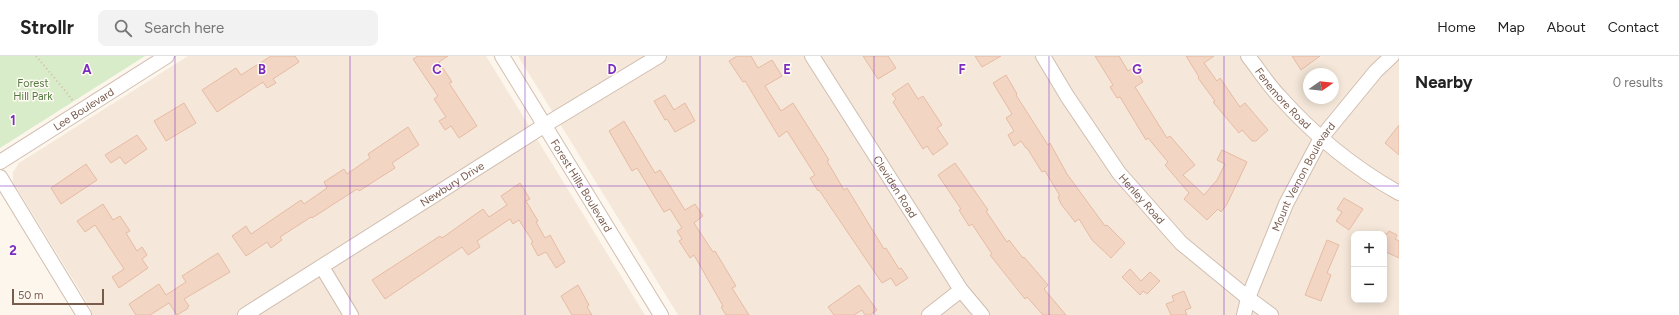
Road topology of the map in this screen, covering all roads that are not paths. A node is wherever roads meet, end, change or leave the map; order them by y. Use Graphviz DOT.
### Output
graph roads {
  1 [pos="167,56"];
  2 [pos="502,56"];
  3 [pos="660,56"];
  4 [pos="812,56"];
  5 [pos="1043,56"];
  6 [pos="1248,56"];
  7 [pos="1392,56"];
  8 [pos="545,125"];
  9 [pos="1321,138"];
  10 [pos="0,162"];
  11 [pos="0,177"];
  12 [pos="1399,193"];
  13 [pos="322,267"];
  14 [pos="961,290"];
  15 [pos="1248,298"];
  16 [pos="84,315"];
  17 [pos="245,315"];
  18 [pos="351,315"];
  19 [pos="661,315"];
  20 [pos="929,315"];
  21 [pos="982,315"];
  22 [pos="1244,315"];
  23 [pos="1271,315"];
  1 -- 10 [label="street, Lee Boulevard"];
  2 -- 8 [label="street, Forest Hills Boulevard"];
  3 -- 8 [label="street, Newbury Drive"];
  4 -- 14 [label="street, Cleviden Road"];
  5 -- 15 [label="street, Henley Road"];
  6 -- 9 [label="street, Fenemore Road"];
  7 -- 9 [label="street, Mount Vernon Boulevard"];
  8 -- 13 [label="street, Newbury Drive"];
  8 -- 19 [label="street, Forest Hills Boulevard"];
  9 -- 12 [label="street, Fenemore Road"];
  9 -- 15 [label="street, Mount Vernon Boulevard"];
  11 -- 16 [label="street"];
  13 -- 17 [label="street, Newbury Drive"];
  13 -- 18 [label="street"];
  14 -- 20 [label="street"];
  14 -- 21 [label="street, Cleviden Road"];
  15 -- 22 [label="street, Mount Vernon Boulevard"];
  15 -- 23 [label="street, Henley Road"];
}
